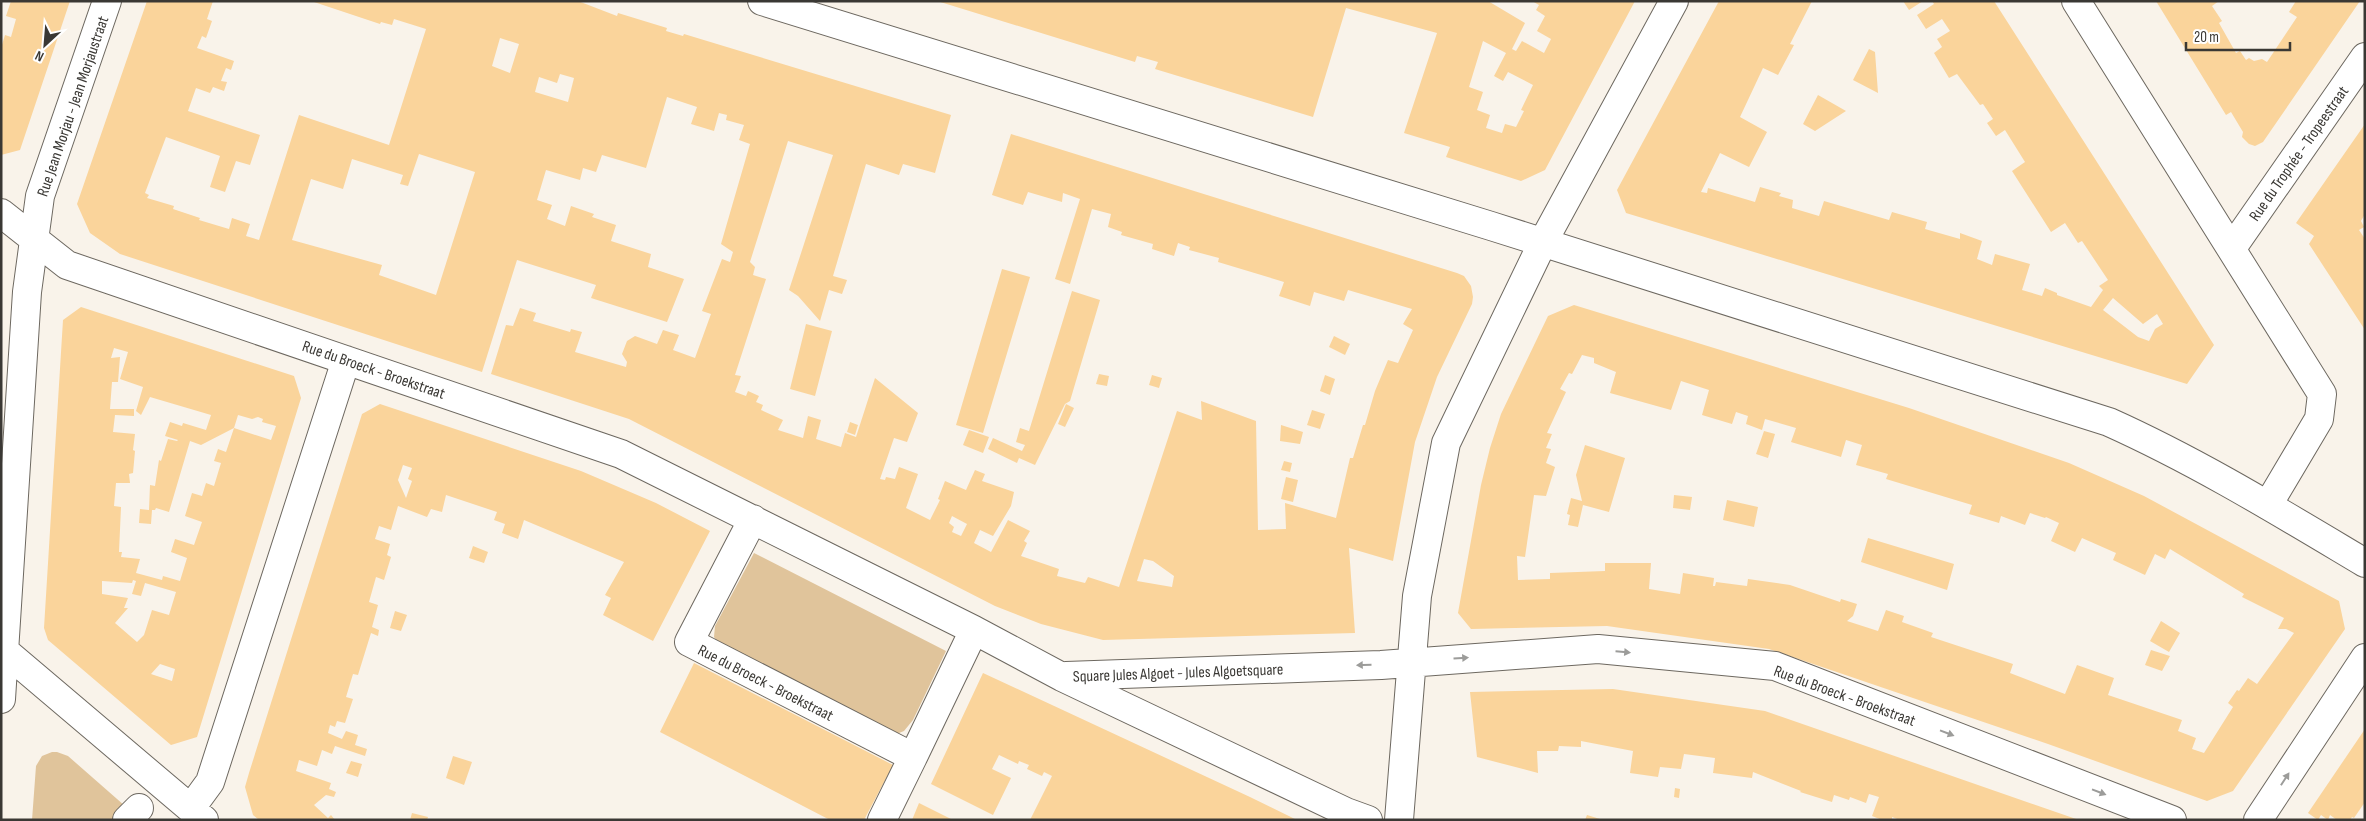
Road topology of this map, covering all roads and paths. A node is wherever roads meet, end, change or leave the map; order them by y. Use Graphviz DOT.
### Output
graph roads {
  1 [pos="107,1"];
  2 [pos="762,1"];
  3 [pos="1674,1"];
  4 [pos="2076,1"];
  5 [pos="2365,57"];
  6 [pos="1,213"];
  7 [pos="34,240"];
  8 [pos="1542,242"];
  9 [pos="2232,248"];
  10 [pos="346,360"];
  11 [pos="2268,505"];
  12 [pos="753,519"];
  13 [pos="2365,563"];
  14 [pos="974,630"];
  15 [pos="2,649"];
  16 [pos="2365,658"];
  17 [pos="1412,662"];
  18 [pos="1062,676"];
  19 [pos="1,699"];
  20 [pos="913,757"];
  21 [pos="198,814"];
  22 [pos="1353,817"];
  23 [pos="882,820"];
  24 [pos="1400,820"];
  25 [pos="2172,820"];
  26 [pos="2258,820"];
  1 -- 7 [label="street, Rue Jean Morjau - Jean Morjaustraat"];
  2 -- 8 [label="street"];
  3 -- 8 [label="street"];
  4 -- 9 [label="street"];
  5 -- 9 [label="street, Rue du Trophée - Tropeestraat"];
  6 -- 7 [label="street, Rue du Broeck - Broekstraat"];
  7 -- 10 [label="street, Rue du Broeck - Broekstraat"];
  7 -- 15 [label="street, Rue Jean Morjau - Jean Morjaustraat"];
  8 -- 11 [label="street"];
  8 -- 17 [label="street"];
  9 -- 11 [label="street"];
  10 -- 12 [label="street, Rue du Broeck - Broekstraat"];
  10 -- 21 [label="street"];
  11 -- 13 [label="street"];
  12 -- 14 [label="street, Rue du Broeck - Broekstraat"];
  12 -- 20 [label="street, Rue du Broeck - Broekstraat"];
  14 -- 18 [label="street, Rue du Broeck - Broekstraat"];
  14 -- 20 [label="street"];
  15 -- 19 [label="street, Rue Jean Morjau - Jean Morjaustraat"];
  15 -- 21 [label="street"];
  26 -- 16 [label="street, one-way"];
  17 -- 18 [label="street, Square Jules Algoet - Jules Algoetsquare, one-way"];
  17 -- 24 [label="street"];
  17 -- 25 [label="street, Rue du Broeck - Broekstraat, one-way"];
  18 -- 22 [label="street, Square Jules Algoet - Jules Algoetsquare"];
  20 -- 23 [label="street"];
}
